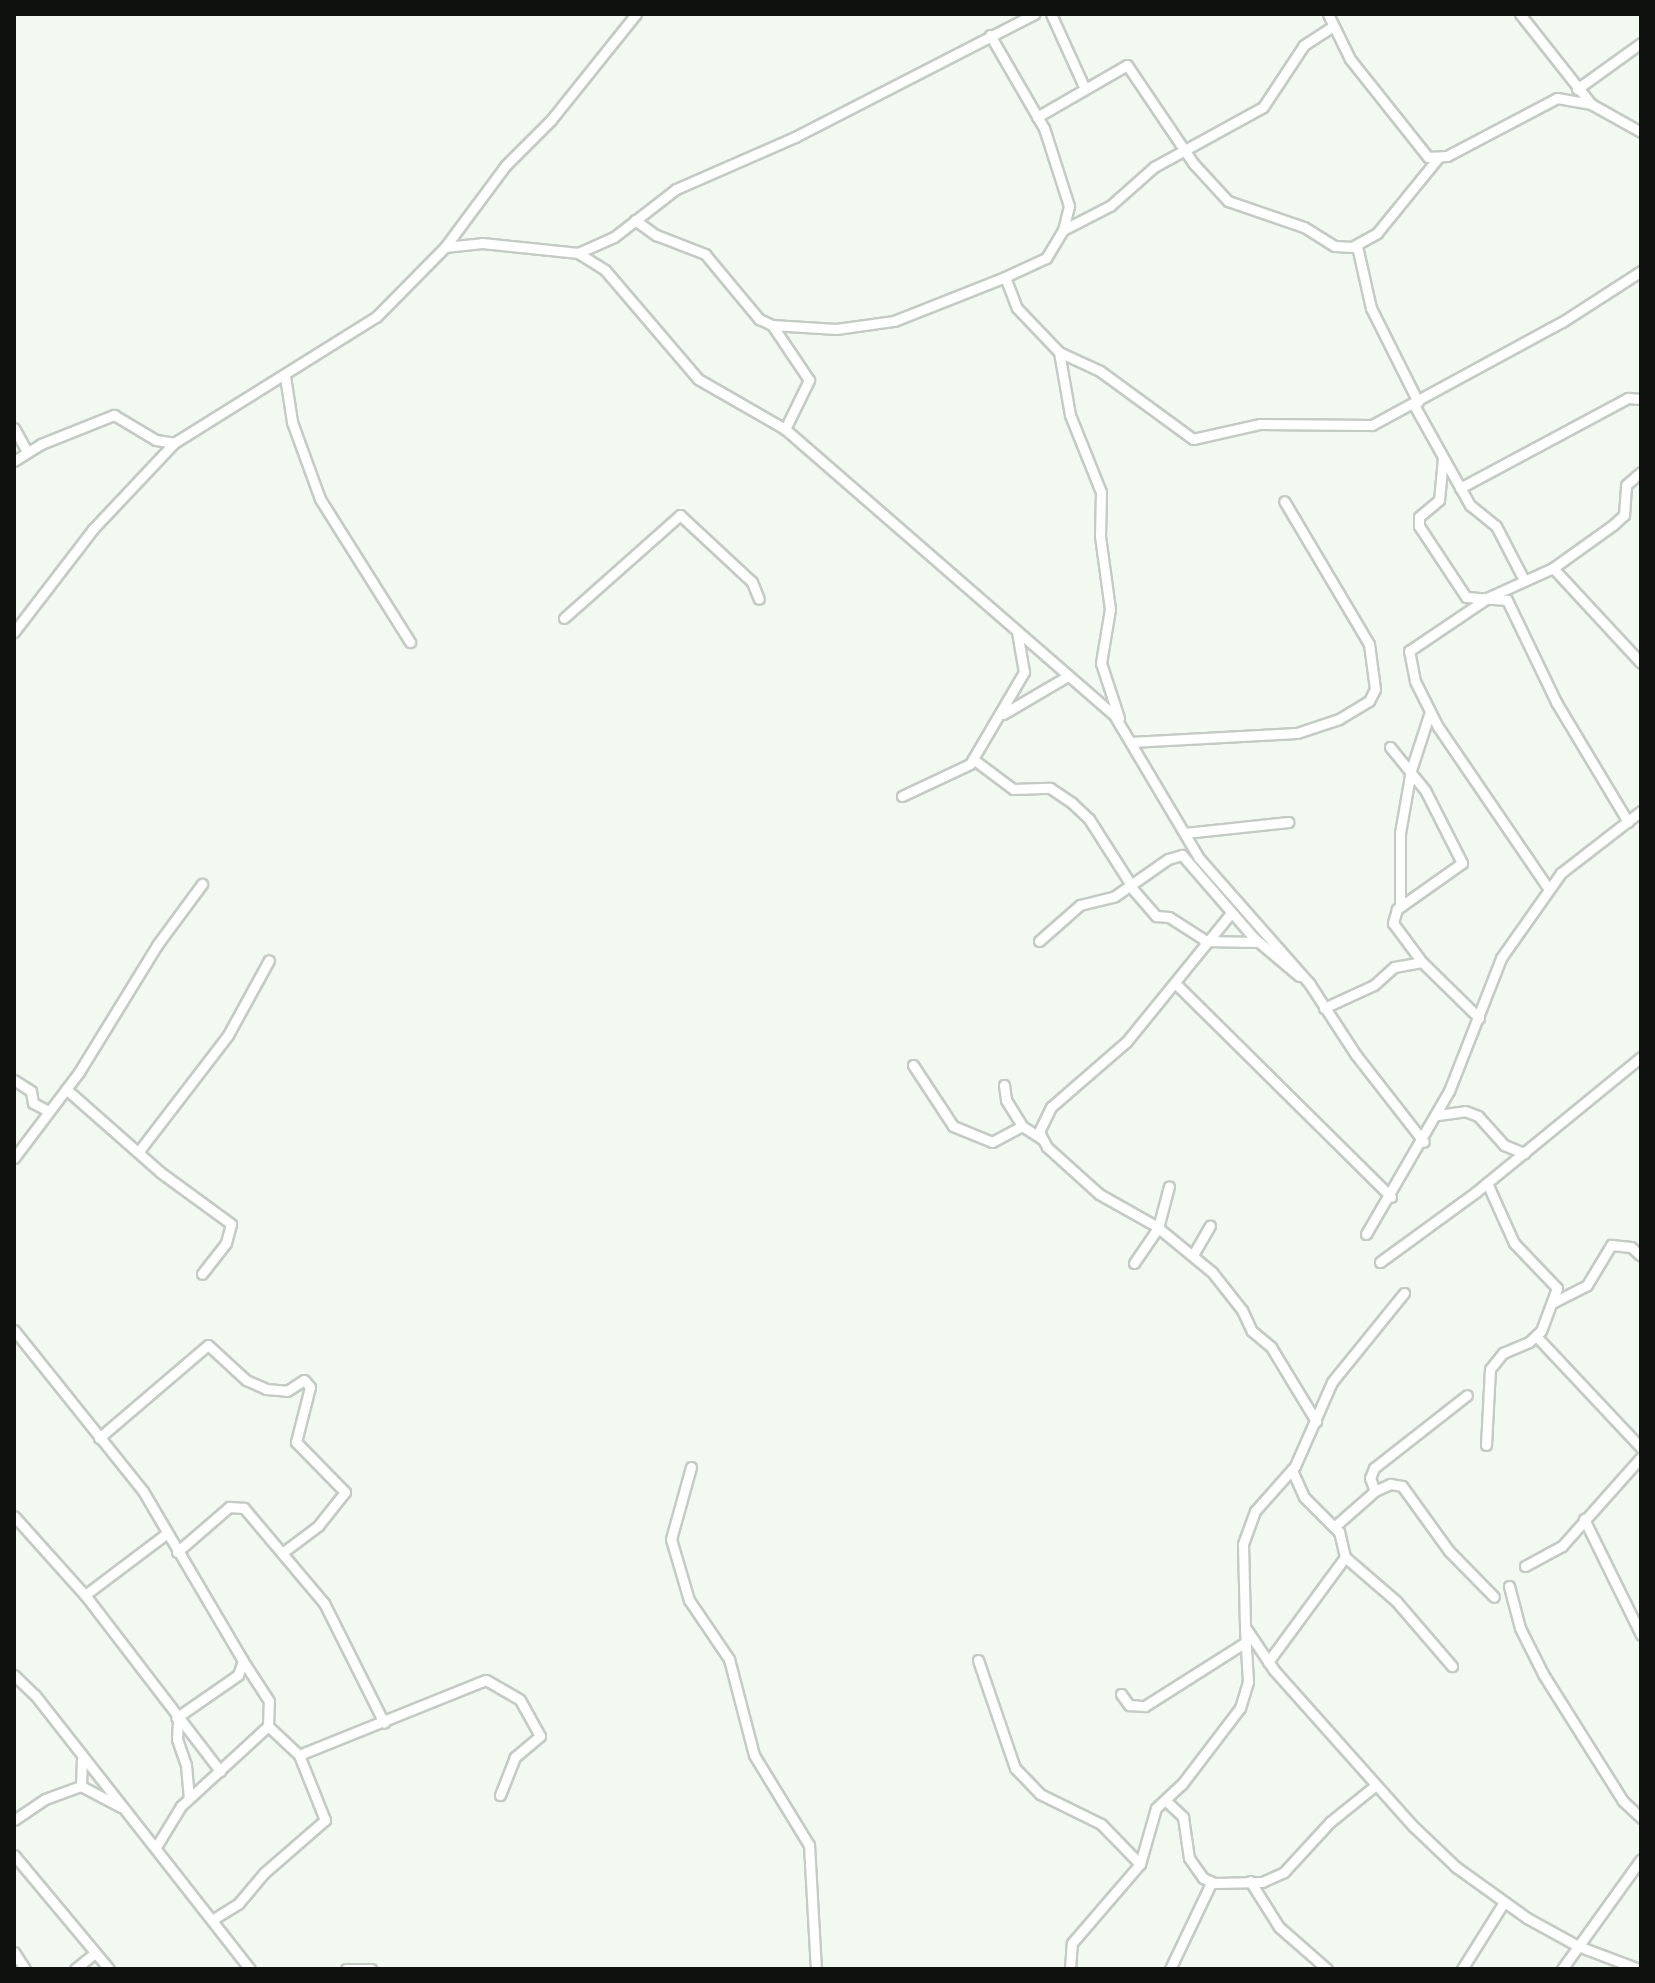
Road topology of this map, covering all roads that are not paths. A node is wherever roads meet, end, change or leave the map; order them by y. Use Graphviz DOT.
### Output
graph roads {
  1 [pos="636,14"];
  2 [pos="1034,14"];
  3 [pos="1051,14"];
  4 [pos="1328,14"];
  5 [pos="1520,14"];
  6 [pos="1333,26"];
  7 [pos="990,35"];
  8 [pos="1641,43"];
  9 [pos="1085,89"];
  10 [pos="1577,89"];
  11 [pos="1591,104"];
  12 [pos="1037,117"];
  13 [pos="1641,132"];
  14 [pos="1184,149"];
  15 [pos="1438,158"];
  16 [pos="635,220"];
  17 [pos="1063,230"];
  18 [pos="1357,246"];
  19 [pos="445,247"];
  20 [pos="578,253"];
  21 [pos="1641,271"];
  22 [pos="1005,277"];
  23 [pos="772,325"];
  24 [pos="1059,352"];
  25 [pos="285,376"];
  26 [pos="1641,399"];
  27 [pos="1416,404"];
  28 [pos="14,428"];
  29 [pos="785,429"];
  30 [pos="174,443"];
  31 [pos="27,451"];
  32 [pos="1443,458"];
  33 [pos="14,461"];
  34 [pos="1641,472"];
  35 [pos="1460,488"];
  36 [pos="1284,501"];
  37 [pos="1553,568"];
  38 [pos="1524,580"];
  39 [pos="1489,597"];
  40 [pos="759,599"];
  41 [pos="564,618"];
  42 [pos="1016,629"];
  43 [pos="14,632"];
  44 [pos="410,642"];
  45 [pos="1641,663"];
  46 [pos="1066,677"];
  47 [pos="1430,712"];
  48 [pos="1003,714"];
  49 [pos="1122,725"];
  50 [pos="1131,742"];
  51 [pos="1390,747"];
  52 [pos="973,759"];
  53 [pos="1411,770"];
  54 [pos="902,796"];
  55 [pos="1641,811"];
  56 [pos="1288,822"];
  57 [pos="1628,822"];
  58 [pos="1185,833"];
  59 [pos="202,884"];
  60 [pos="1130,886"];
  61 [pos="1548,888"];
  62 [pos="1400,906"];
  63 [pos="1231,913"];
  64 [pos="1039,941"];
  65 [pos="1204,941"];
  66 [pos="1258,942"];
  67 [pos="269,960"];
  68 [pos="1422,962"];
  69 [pos="1175,983"];
  70 [pos="1309,983"];
  71 [pos="1324,1008"];
  72 [pos="1479,1018"];
  73 [pos="1641,1057"];
  74 [pos="913,1065"];
  75 [pos="14,1080"];
  76 [pos="1004,1085"];
  77 [pos="66,1089"];
  78 [pos="49,1111"];
  79 [pos="1438,1115"];
  80 [pos="1022,1126"];
  81 [pos="1044,1141"];
  82 [pos="1424,1142"];
  83 [pos="139,1151"];
  84 [pos="1524,1153"];
  85 [pos="14,1158"];
  86 [pos="1487,1183"];
  87 [pos="1169,1186"];
  88 [pos="1391,1197"];
  89 [pos="1210,1225"];
  90 [pos="1158,1228"];
  91 [pos="1366,1234"];
  92 [pos="1193,1255"];
  93 [pos="1641,1256"];
  94 [pos="1380,1262"];
  95 [pos="1134,1263"];
  96 [pos="202,1274"];
  97 [pos="1404,1293"];
  98 [pos="1554,1302"];
  99 [pos="14,1330"];
  100 [pos="1536,1336"];
  101 [pos="1467,1395"];
  102 [pos="1316,1421"];
  103 [pos="99,1438"];
  104 [pos="1486,1445"];
  105 [pos="1641,1448"];
  106 [pos="1641,1457"];
  107 [pos="691,1467"];
  108 [pos="1292,1470"];
  109 [pos="1375,1491"];
  110 [pos="14,1516"];
  111 [pos="1584,1519"];
  112 [pos="1334,1527"];
  113 [pos="166,1534"];
  114 [pos="177,1552"];
  115 [pos="282,1553"];
  116 [pos="1345,1557"];
  117 [pos="1525,1566"];
  118 [pos="1509,1586"];
  119 [pos="85,1595"];
  120 [pos="1494,1597"];
  121 [pos="1245,1627"];
  122 [pos="1641,1635"];
  123 [pos="1246,1642"];
  124 [pos="978,1660"];
  125 [pos="243,1661"];
  126 [pos="1268,1662"];
  127 [pos="1452,1666"];
  128 [pos="14,1675"];
  129 [pos="1121,1694"];
  130 [pos="177,1719"];
  131 [pos="384,1723"];
  132 [pos="268,1726"];
  133 [pos="299,1755"];
  134 [pos="82,1759"];
  135 [pos="220,1771"];
  136 [pos="1376,1785"];
  137 [pos="81,1786"];
  138 [pos="500,1795"];
  139 [pos="189,1797"];
  140 [pos="1165,1800"];
  141 [pos="124,1809"];
  142 [pos="1641,1818"];
  143 [pos="14,1820"];
  144 [pos="156,1847"];
  145 [pos="14,1855"];
  146 [pos="1641,1859"];
  147 [pos="1140,1864"];
  148 [pos="1250,1881"];
  149 [pos="1211,1883"];
  150 [pos="1504,1902"];
  151 [pos="212,1920"];
  152 [pos="1578,1946"];
  153 [pos="14,1952"];
  154 [pos="95,1953"];
  155 [pos="25,1969"];
  156 [pos="75,1969"];
  157 [pos="109,1969"];
  158 [pos="250,1969"];
  159 [pos="346,1969"];
  160 [pos="371,1969"];
  161 [pos="816,1969"];
  162 [pos="1070,1969"];
  163 [pos="1170,1969"];
  164 [pos="1327,1969"];
  165 [pos="1462,1969"];
  166 [pos="1562,1969"];
  167 [pos="1639,1969"];
  1 -- 19 [label="street"];
  2 -- 7 [label="street"];
  3 -- 9 [label="street"];
  4 -- 6 [label="street"];
  5 -- 10 [label="street"];
  6 -- 14 [label="street"];
  6 -- 15 [label="street"];
  7 -- 12 [label="street"];
  7 -- 16 [label="street"];
  8 -- 10 [label="street"];
  9 -- 12 [label="street"];
  9 -- 14 [label="street"];
  10 -- 11 [label="street"];
  11 -- 13 [label="street"];
  11 -- 15 [label="street"];
  12 -- 17 [label="street"];
  14 -- 17 [label="street"];
  14 -- 18 [label="street"];
  15 -- 18 [label="street"];
  16 -- 20 [label="street"];
  16 -- 23 [label="street"];
  17 -- 22 [label="street"];
  18 -- 27 [label="street"];
  19 -- 20 [label="street"];
  19 -- 25 [label="street"];
  20 -- 29 [label="street"];
  21 -- 27 [label="street"];
  22 -- 23 [label="street"];
  22 -- 24 [label="street"];
  23 -- 29 [label="street"];
  24 -- 27 [label="street"];
  24 -- 49 [label="street"];
  25 -- 30 [label="street"];
  25 -- 44 [label="street"];
  26 -- 35 [label="street"];
  27 -- 32 [label="street"];
  28 -- 31 [label="street"];
  29 -- 42 [label="street"];
  30 -- 31 [label="street"];
  30 -- 43 [label="street"];
  31 -- 33 [label="street"];
  32 -- 35 [label="street"];
  32 -- 39 [label="street"];
  34 -- 37 [label="street"];
  35 -- 38 [label="street"];
  36 -- 50 [label="street"];
  37 -- 38 [label="street"];
  37 -- 45 [label="street"];
  38 -- 39 [label="street"];
  39 -- 47 [label="street"];
  39 -- 57 [label="street"];
  40 -- 41 [label="street"];
  42 -- 46 [label="street"];
  42 -- 48 [label="street"];
  46 -- 48 [label="street"];
  46 -- 49 [label="street"];
  47 -- 53 [label="street"];
  47 -- 61 [label="street"];
  48 -- 52 [label="street"];
  49 -- 50 [label="street"];
  50 -- 58 [label="street"];
  51 -- 53 [label="street"];
  52 -- 54 [label="street"];
  52 -- 60 [label="street"];
  53 -- 62 [label="street"];
  53 -- 62 [label="street"];
  55 -- 57 [label="street"];
  56 -- 58 [label="street"];
  57 -- 61 [label="street"];
  58 -- 70 [label="street"];
  59 -- 77 [label="street"];
  60 -- 63 [label="street"];
  60 -- 64 [label="street"];
  60 -- 65 [label="street"];
  61 -- 72 [label="street"];
  62 -- 68 [label="street"];
  63 -- 65 [label="street"];
  63 -- 66 [label="street"];
  65 -- 66 [label="street"];
  65 -- 69 [label="street"];
  66 -- 70 [label="street"];
  67 -- 83 [label="street"];
  68 -- 71 [label="street"];
  68 -- 72 [label="street"];
  69 -- 81 [label="street"];
  69 -- 88 [label="street"];
  70 -- 71 [label="street"];
  71 -- 82 [label="street"];
  72 -- 79 [label="street"];
  73 -- 84 [label="street"];
  74 -- 80 [label="street"];
  75 -- 78 [label="street"];
  76 -- 80 [label="street"];
  77 -- 78 [label="street"];
  77 -- 83 [label="street"];
  78 -- 85 [label="street"];
  79 -- 82 [label="street"];
  79 -- 84 [label="street"];
  80 -- 81 [label="street"];
  81 -- 90 [label="street"];
  82 -- 88 [label="street"];
  83 -- 96 [label="street"];
  84 -- 86 [label="street"];
  86 -- 94 [label="street"];
  86 -- 98 [label="street"];
  87 -- 90 [label="street"];
  88 -- 91 [label="street"];
  89 -- 92 [label="street"];
  90 -- 92 [label="street"];
  90 -- 95 [label="street"];
  92 -- 102 [label="street"];
  93 -- 98 [label="street"];
  97 -- 102 [label="street"];
  98 -- 100 [label="street"];
  99 -- 103 [label="street"];
  100 -- 104 [label="street"];
  100 -- 105 [label="street"];
  101 -- 109 [label="street"];
  102 -- 108 [label="street"];
  103 -- 113 [label="street"];
  103 -- 115 [label="street"];
  106 -- 111 [label="street"];
  107 -- 161 [label="street"];
  108 -- 112 [label="street"];
  108 -- 121 [label="street"];
  109 -- 112 [label="street"];
  109 -- 120 [label="street"];
  110 -- 119 [label="street"];
  111 -- 117 [label="street"];
  111 -- 122 [label="street"];
  112 -- 116 [label="street"];
  113 -- 114 [label="street"];
  113 -- 119 [label="street"];
  114 -- 115 [label="street"];
  114 -- 125 [label="street"];
  115 -- 131 [label="street"];
  116 -- 126 [label="street"];
  116 -- 127 [label="street"];
  118 -- 142 [label="street"];
  119 -- 130 [label="street"];
  121 -- 123 [label="street"];
  121 -- 126 [label="street"];
  123 -- 129 [label="street"];
  123 -- 140 [label="street"];
  124 -- 147 [label="street"];
  125 -- 130 [label="street"];
  125 -- 132 [label="street"];
  126 -- 136 [label="street"];
  128 -- 134 [label="street"];
  130 -- 135 [label="street"];
  130 -- 139 [label="street"];
  131 -- 133 [label="street"];
  131 -- 138 [label="street"];
  132 -- 133 [label="street"];
  132 -- 135 [label="street"];
  133 -- 151 [label="street"];
  134 -- 137 [label="street"];
  134 -- 141 [label="street"];
  135 -- 139 [label="street"];
  136 -- 148 [label="street"];
  136 -- 150 [label="street"];
  137 -- 141 [label="street"];
  137 -- 143 [label="street"];
  139 -- 144 [label="street"];
  140 -- 147 [label="street"];
  140 -- 149 [label="street"];
  141 -- 144 [label="street"];
  144 -- 151 [label="street"];
  145 -- 154 [label="street"];
  146 -- 152 [label="street"];
  147 -- 162 [label="street"];
  148 -- 149 [label="street"];
  148 -- 164 [label="street"];
  149 -- 163 [label="street"];
  150 -- 152 [label="street"];
  150 -- 165 [label="street"];
  151 -- 158 [label="street"];
  152 -- 166 [label="street"];
  152 -- 167 [label="street"];
  153 -- 155 [label="street"];
  154 -- 156 [label="street"];
  154 -- 157 [label="street"];
  159 -- 160 [label="street"];
}
